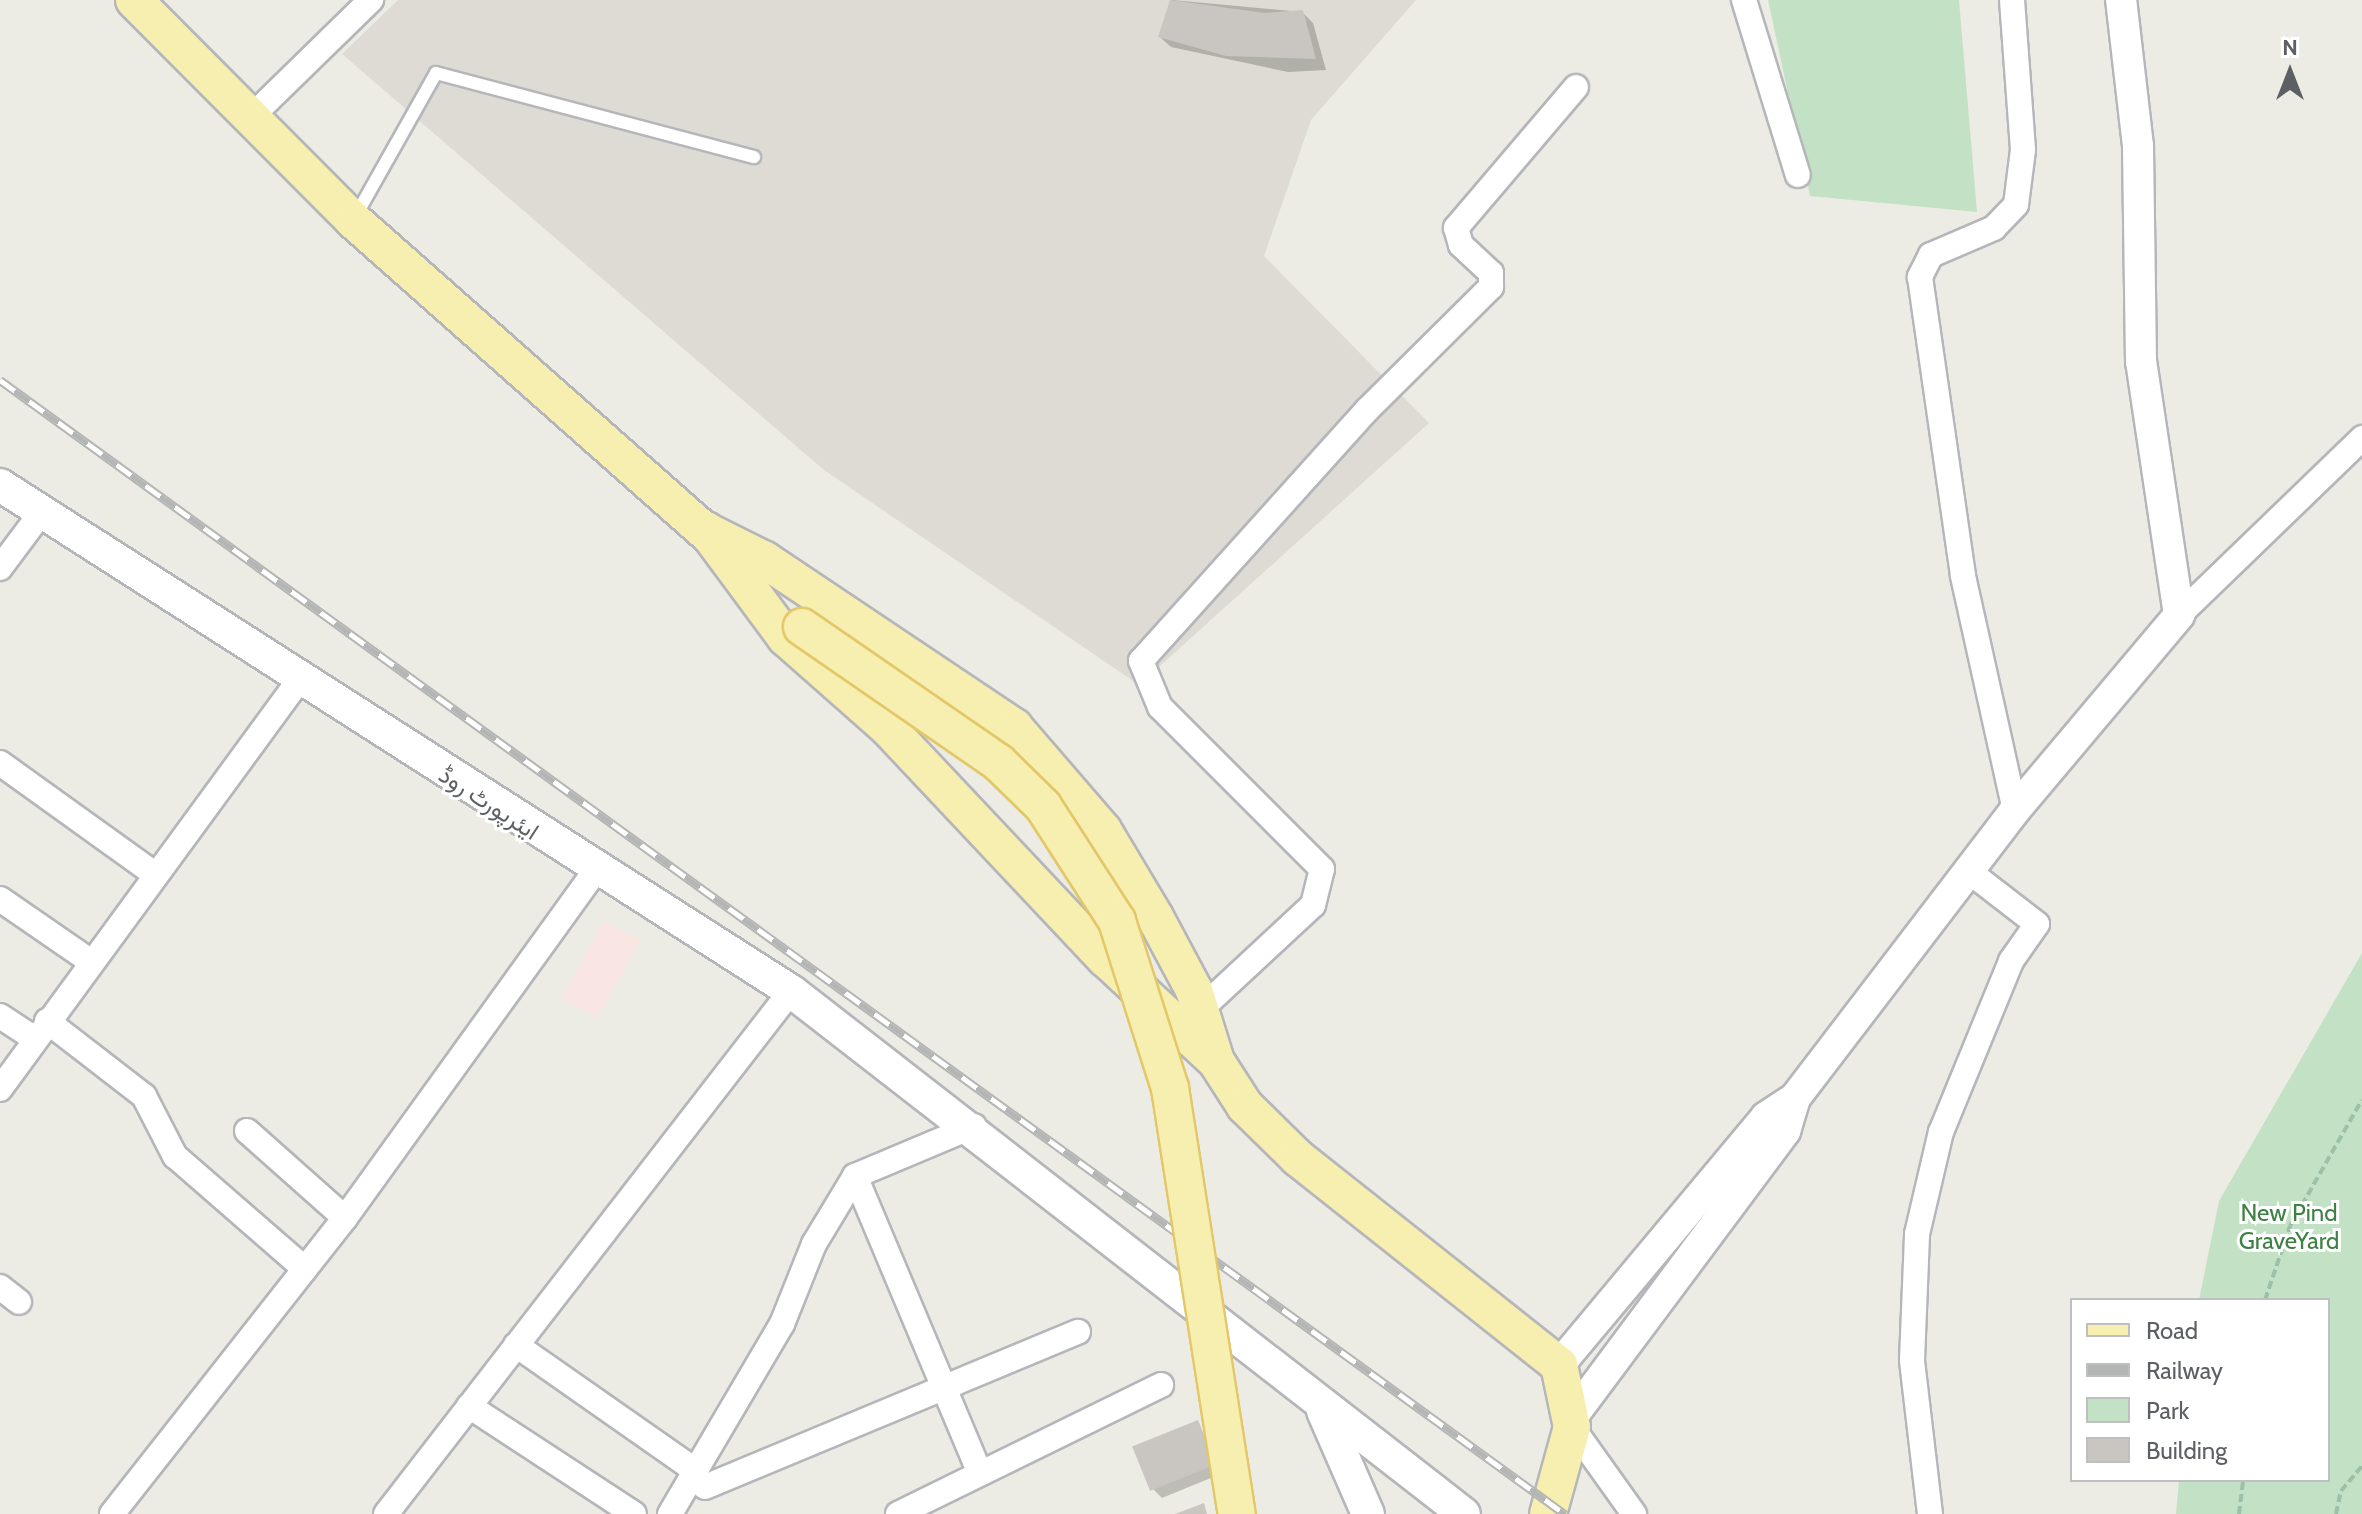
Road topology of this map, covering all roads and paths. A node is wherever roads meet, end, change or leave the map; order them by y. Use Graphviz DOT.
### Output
graph roads {
  1 [pos="134,0"];
  2 [pos="371,0"];
  3 [pos="1744,0"];
  4 [pos="2012,0"];
  5 [pos="2121,0"];
  6 [pos="1576,87"];
  7 [pos="251,117"];
  8 [pos="754,157"];
  9 [pos="1798,175"];
  10 [pos="353,220"];
  11 [pos="2362,438"];
  12 [pos="0,485"];
  13 [pos="41,513"];
  14 [pos="706,530"];
  15 [pos="0,568"];
  16 [pos="2179,615"];
  17 [pos="300,679"];
  18 [pos="0,763"];
  19 [pos="2015,810"];
  20 [pos="595,872"];
  21 [pos="1971,873"];
  22 [pos="156,875"];
  23 [pos="0,899"];
  24 [pos="90,961"];
  25 [pos="791,991"];
  26 [pos="1201,1009"];
  27 [pos="0,1016"];
  28 [pos="41,1030"];
  29 [pos="1216,1061"];
  30 [pos="0,1089"];
  31 [pos="1795,1098"];
  32 [pos="2362,1100"];
  33 [pos="974,1126"];
  34 [pos="247,1131"];
  35 [pos="855,1176"];
  36 [pos="345,1218"];
  37 [pos="305,1269"];
  38 [pos="2266,1298"];
  39 [pos="1078,1332"];
  40 [pos="516,1345"];
  41 [pos="1559,1365"];
  42 [pos="1161,1385"];
  43 [pos="943,1386"];
  44 [pos="1319,1404"];
  45 [pos="469,1406"];
  46 [pos="1572,1422"];
  47 [pos="1356,1432"];
  48 [pos="2362,1466"];
  49 [pos="979,1471"];
  50 [pos="700,1479"];
  51 [pos="2243,1482"];
  52 [pos="112,1514"];
  53 [pos="386,1514"];
  54 [pos="634,1514"];
  55 [pos="670,1514"];
  56 [pos="898,1514"];
  57 [pos="1237,1514"];
  58 [pos="1368,1514"];
  59 [pos="1391,1514"];
  60 [pos="1464,1514"];
  61 [pos="1548,1514"];
  62 [pos="1634,1514"];
  63 [pos="1930,1514"];
  64 [pos="2239,1514"];
  65 [pos="2336,1514"];
  1 -- 7 [label="main road"];
  2 -- 7 [label="street"];
  3 -- 9 [label="street"];
  4 -- 19 [label="street"];
  5 -- 16 [label="street"];
  6 -- 26 [label="street"];
  7 -- 10 [label="main road"];
  8 -- 10 [label="lane"];
  10 -- 14 [label="main road"];
  11 -- 16 [label="street"];
  12 -- 13 [label="main road, ایئرپورٹ روڈ"];
  13 -- 15 [label="street"];
  13 -- 17 [label="main road, ایئرپورٹ روڈ"];
  14 -- 26 [label="main road"];
  14 -- 29 [label="main road"];
  14 -- 57 [label="main road, bridge"];
  16 -- 19 [label="street"];
  17 -- 20 [label="main road, ایئرپورٹ روڈ"];
  17 -- 22 [label="street"];
  18 -- 22 [label="street"];
  19 -- 21 [label="street"];
  20 -- 25 [label="main road, ایئرپورٹ روڈ"];
  20 -- 36 [label="street"];
  21 -- 31 [label="street"];
  21 -- 63 [label="street"];
  22 -- 24 [label="street"];
  23 -- 24 [label="street"];
  24 -- 28 [label="street"];
  25 -- 33 [label="main road, ایئرپورٹ روڈ"];
  25 -- 40 [label="street"];
  26 -- 29 [label="main road"];
  27 -- 28 [label="street"];
  28 -- 30 [label="street"];
  28 -- 37 [label="street"];
  29 -- 41 [label="main road"];
  31 -- 41 [label="street"];
  31 -- 46 [label="street"];
  32 -- 38 [label="path"];
  33 -- 35 [label="street"];
  33 -- 44 [label="main road, ایئرپورٹ روڈ"];
  34 -- 36 [label="street"];
  35 -- 43 [label="street"];
  35 -- 50 [label="street"];
  36 -- 37 [label="street"];
  37 -- 52 [label="street"];
  39 -- 43 [label="street"];
  40 -- 45 [label="street"];
  40 -- 50 [label="street"];
  41 -- 46 [label="main road"];
  42 -- 49 [label="street"];
  43 -- 49 [label="street"];
  43 -- 50 [label="street"];
  44 -- 47 [label="main road, ایئرپورٹ روڈ"];
  44 -- 58 [label="main road"];
  45 -- 53 [label="street"];
  45 -- 54 [label="street"];
  46 -- 61 [label="main road"];
  46 -- 62 [label="street"];
  47 -- 59 [label="main road"];
  47 -- 60 [label="main road, ایئرپورٹ روڈ"];
  48 -- 65 [label="path"];
  49 -- 56 [label="street"];
  50 -- 55 [label="street"];
  51 -- 64 [label="path"];
}
